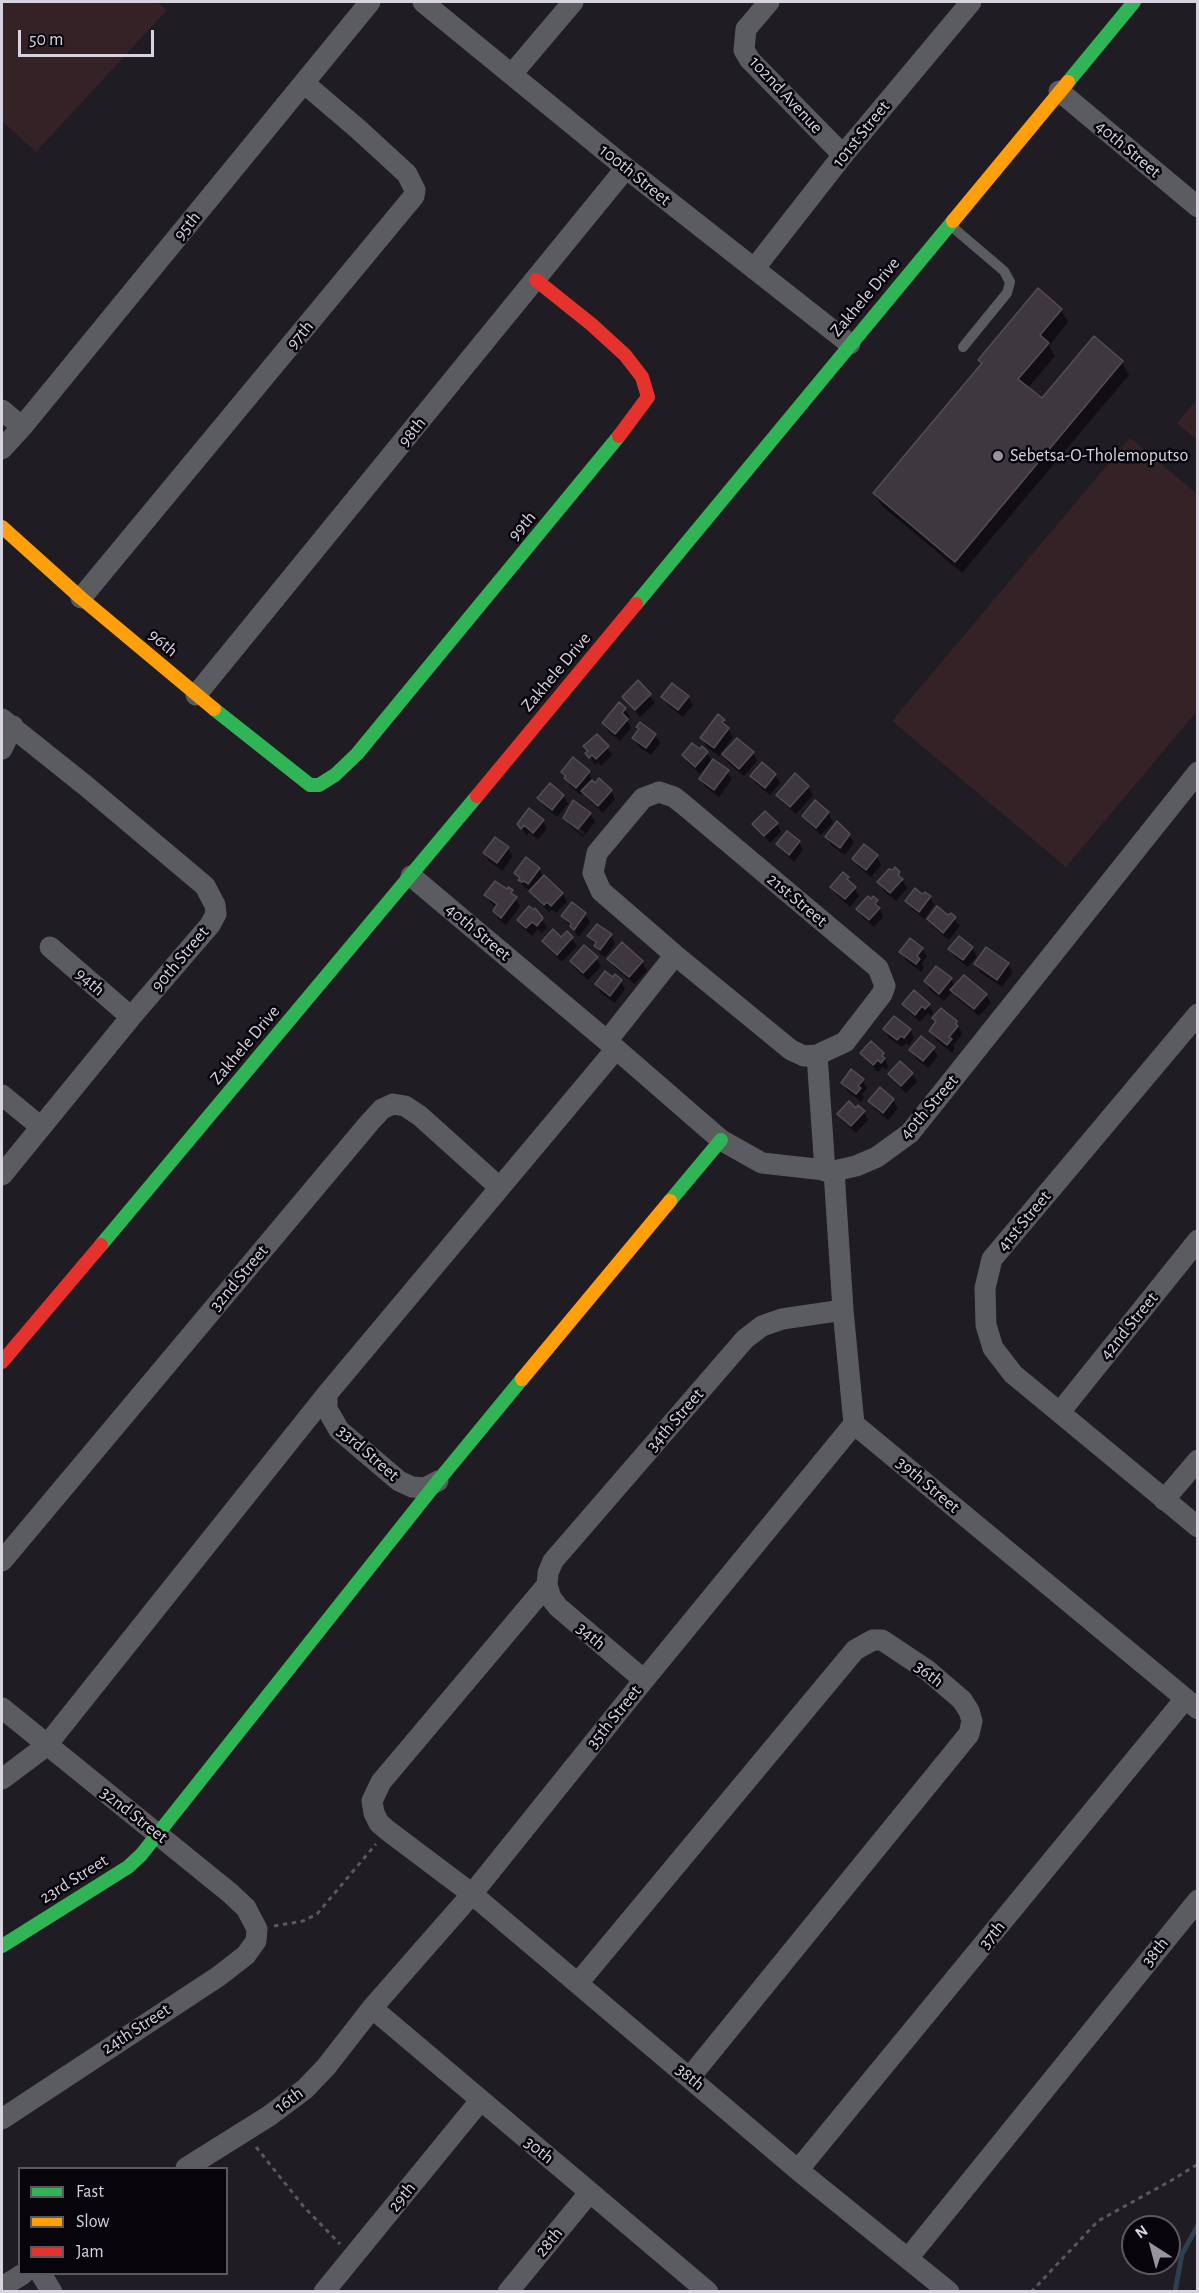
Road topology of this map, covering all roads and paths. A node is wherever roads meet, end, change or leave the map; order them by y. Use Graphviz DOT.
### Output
graph roads {
  1 [pos="370,2"];
  2 [pos="423,2"];
  3 [pos="573,2"];
  4 [pos="769,2"];
  5 [pos="971,2"];
  6 [pos="1134,2"];
  7 [pos="512,74"];
  8 [pos="304,83"];
  9 [pos="1059,91"];
  10 [pos="843,155"];
  11 [pos="626,168"];
  12 [pos="1197,207"];
  13 [pos="949,224"];
  14 [pos="754,269"];
  15 [pos="536,280"];
  16 [pos="850,344"];
  17 [pos="963,347"];
  18 [pos="2,410"];
  19 [pos="22,427"];
  20 [pos="2,449"];
  21 [pos="2,527"];
  22 [pos="81,598"];
  23 [pos="196,695"];
  24 [pos="7,723"];
  25 [pos="2,749"];
  26 [pos="1197,772"];
  27 [pos="305,783"];
  28 [pos="411,876"];
  29 [pos="50,947"];
  30 [pos="675,955"];
  31 [pos="1197,1014"];
  32 [pos="131,1017"];
  33 [pos="612,1045"];
  34 [pos="817,1055"];
  35 [pos="2,1095"];
  36 [pos="41,1127"];
  37 [pos="721,1140"];
  38 [pos="830,1171"];
  39 [pos="2,1175"];
  40 [pos="499,1187"];
  41 [pos="1197,1240"];
  42 [pos="843,1310"];
  43 [pos="2,1362"];
  44 [pos="327,1394"];
  45 [pos="1060,1412"];
  46 [pos="854,1424"];
  47 [pos="1197,1460"];
  48 [pos="438,1482"];
  49 [pos="1164,1500"];
  50 [pos="1197,1527"];
  51 [pos="2,1561"];
  52 [pos="547,1585"];
  53 [pos="644,1680"];
  54 [pos="1191,1704"];
  55 [pos="2,1708"];
  56 [pos="46,1746"];
  57 [pos="2,1779"];
  58 [pos="387,1830"];
  59 [pos="159,1834"];
  60 [pos="472,1894"];
  61 [pos="1197,1900"];
  62 [pos="257,1929"];
  63 [pos="2,1946"];
  64 [pos="578,1983"];
  65 [pos="372,2008"];
  66 [pos="690,2077"];
  67 [pos="480,2101"];
  68 [pos="2,2119"];
  69 [pos="243,2132"];
  70 [pos="1197,2164"];
  71 [pos="189,2167"];
  72 [pos="798,2170"];
  73 [pos="590,2192"];
  74 [pos="909,2257"];
  75 [pos="352,2258"];
  76 [pos="21,2275"];
  77 [pos="42,2275"];
  78 [pos="2,2287"];
  79 [pos="700,2289"];
  80 [pos="52,2292"];
  81 [pos="324,2292"];
  82 [pos="508,2292"];
  83 [pos="949,2292"];
  84 [pos="1031,2292"];
  1 -- 8 [label="street, 95th"];
  2 -- 7 [label="street, 100th Street"];
  3 -- 7 [label="street"];
  4 -- 10 [label="street, 102nd Avenue"];
  5 -- 10 [label="street, 101st Street"];
  6 -- 9 [label="street, Zakhele Drive"];
  7 -- 11 [label="street, 100th Street"];
  8 -- 19 [label="street, 95th"];
  8 -- 22 [label="street, 97th"];
  9 -- 12 [label="street, 40th Street"];
  9 -- 13 [label="street, Zakhele Drive"];
  10 -- 14 [label="street, 101st Street"];
  11 -- 14 [label="street, 100th Street"];
  11 -- 15 [label="street, 98th"];
  13 -- 16 [label="street, Zakhele Drive"];
  13 -- 17 [label="lane"];
  14 -- 16 [label="street, 100th Street"];
  15 -- 23 [label="street, 98th"];
  15 -- 27 [label="street, 99th"];
  16 -- 28 [label="street, Zakhele Drive"];
  18 -- 19 [label="street"];
  19 -- 20 [label="street, 95th"];
  21 -- 22 [label="street, 96th"];
  22 -- 23 [label="street, 96th"];
  23 -- 27 [label="street, 96th"];
  24 -- 25 [label="street"];
  24 -- 32 [label="street, 90th Street"];
  26 -- 38 [label="street, 40th Street"];
  28 -- 33 [label="street, 40th Street"];
  28 -- 43 [label="street, Zakhele Drive"];
  29 -- 32 [label="street, 94th"];
  30 -- 33 [label="street"];
  30 -- 34 [label="street, 21st Street"];
  30 -- 34 [label="street, 21st Street"];
  31 -- 45 [label="street, 41st Street"];
  32 -- 36 [label="street, 90th Street"];
  33 -- 37 [label="street, 40th Street"];
  33 -- 40 [label="street"];
  34 -- 38 [label="street"];
  35 -- 36 [label="street"];
  36 -- 39 [label="street, 90th Street"];
  37 -- 38 [label="street, 40th Street"];
  37 -- 48 [label="street"];
  38 -- 42 [label="street"];
  40 -- 44 [label="street"];
  40 -- 51 [label="street, 32nd Street"];
  41 -- 45 [label="street, 42nd Street"];
  42 -- 46 [label="street"];
  42 -- 52 [label="street, 34th Street"];
  44 -- 48 [label="street, 33rd Street"];
  44 -- 56 [label="street"];
  45 -- 49 [label="street, 41st Street"];
  46 -- 53 [label="street, 35th Street"];
  46 -- 54 [label="street, 39th Street"];
  47 -- 49 [label="street"];
  48 -- 59 [label="street, 23rd Street"];
  49 -- 50 [label="street, 41st Street"];
  52 -- 53 [label="street, 34th"];
  52 -- 58 [label="street"];
  53 -- 60 [label="street, 35th Street"];
  54 -- 72 [label="street, 37th"];
  55 -- 56 [label="street, 32nd Street"];
  56 -- 57 [label="street"];
  56 -- 59 [label="street, 32nd Street"];
  58 -- 60 [label="street, 38th"];
  58 -- 62 [label="path"];
  59 -- 62 [label="street, 32nd Street"];
  59 -- 63 [label="street, 23rd Street"];
  60 -- 64 [label="street, 38th"];
  60 -- 65 [label="street, 35th Street"];
  61 -- 74 [label="street, 38th"];
  62 -- 68 [label="street, 24th Street"];
  64 -- 66 [label="street, 38th"];
  64 -- 66 [label="street, 36th"];
  65 -- 67 [label="street, 30th"];
  65 -- 69 [label="street, 16th"];
  66 -- 72 [label="street, 38th"];
  67 -- 73 [label="street, 30th"];
  67 -- 75 [label="street, 29th"];
  69 -- 71 [label="street, 16th"];
  69 -- 75 [label="path"];
  70 -- 84 [label="path"];
  72 -- 74 [label="street, 38th"];
  73 -- 79 [label="street, 30th"];
  73 -- 82 [label="street, 28th"];
  74 -- 83 [label="street, 38th"];
  75 -- 81 [label="street, 29th"];
  76 -- 78 [label="street"];
  77 -- 80 [label="street"];
}
